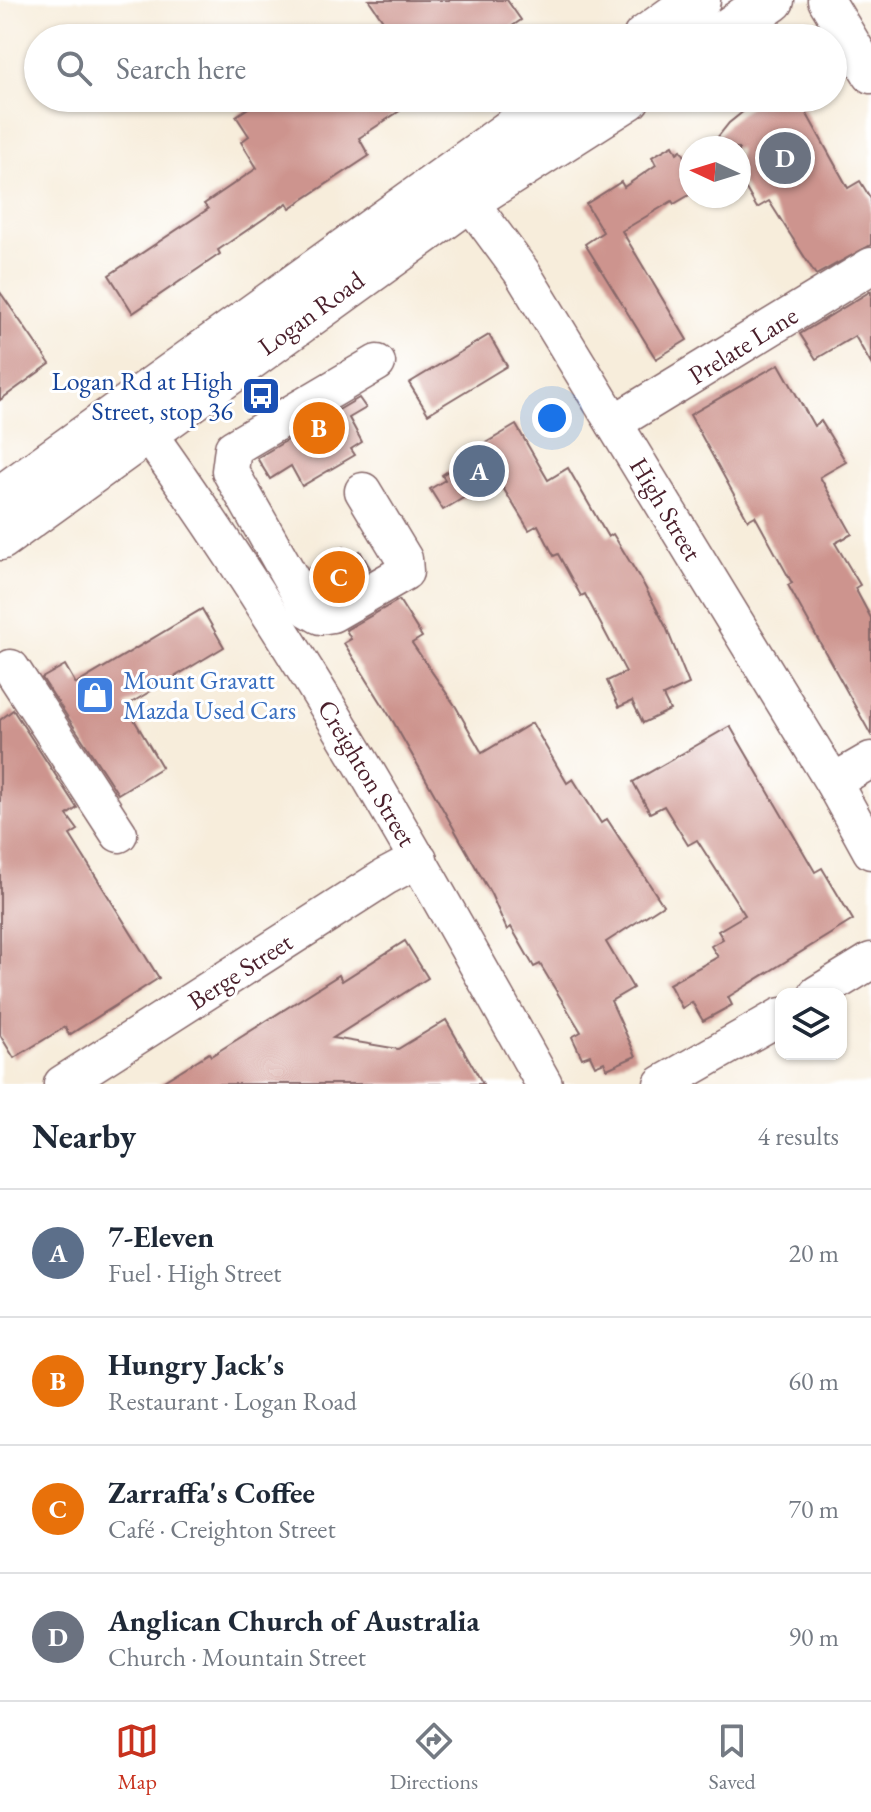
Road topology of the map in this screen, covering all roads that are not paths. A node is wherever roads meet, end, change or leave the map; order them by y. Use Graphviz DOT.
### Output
graph roads {
  1 [pos="698,0"];
  2 [pos="772,0"];
  3 [pos="826,0"];
  4 [pos="665,24"];
  5 [pos="737,24"];
  6 [pos="840,24"];
  7 [pos="847,35"];
  8 [pos="871,75"];
  9 [pos="542,112"];
  10 [pos="601,112"];
  11 [pos="459,187"];
  12 [pos="871,266"];
  13 [pos="377,363"];
  14 [pos="614,423"];
  15 [pos="147,432"];
  16 [pos="363,491"];
  17 [pos="0,499"];
  18 [pos="0,538"];
  19 [pos="11,668"];
  20 [pos="871,760"];
  21 [pos="833,782"];
  22 [pos="119,834"];
  23 [pos="871,851"];
  24 [pos="419,859"];
  25 [pos="871,961"];
  26 [pos="827,988"];
  27 [pos="775,1019"];
  28 [pos="102,1074"];
  29 [pos="62,1084"];
  30 [pos="544,1084"];
  31 [pos="662,1084"];
  1 -- 4 [label="main road"];
  2 -- 5 [label="main road"];
  3 -- 6 [label="street"];
  7 -- 8 [label="street"];
  9 -- 11 [label="main road, Logan Road"];
  10 -- 11 [label="main road, Logan Road"];
  11 -- 14 [label="street, High Street"];
  11 -- 15 [label="main road, Logan Road"];
  11 -- 17 [label="main road, Logan Road"];
  12 -- 14 [label="street, Prelate Lane"];
  13 -- 16 [label="street"];
  14 -- 21 [label="street, High Street"];
  15 -- 18 [label="main road, Logan Road"];
  15 -- 24 [label="street, Creighton Street"];
  19 -- 22 [label="street"];
  20 -- 21 [label="street"];
  21 -- 23 [label="street, High Street"];
  24 -- 28 [label="street, Berge Street"];
  24 -- 30 [label="street, Creighton Street"];
  25 -- 26 [label="street"];
  27 -- 31 [label="street"];
  28 -- 29 [label="street, Berge Street"];
}
